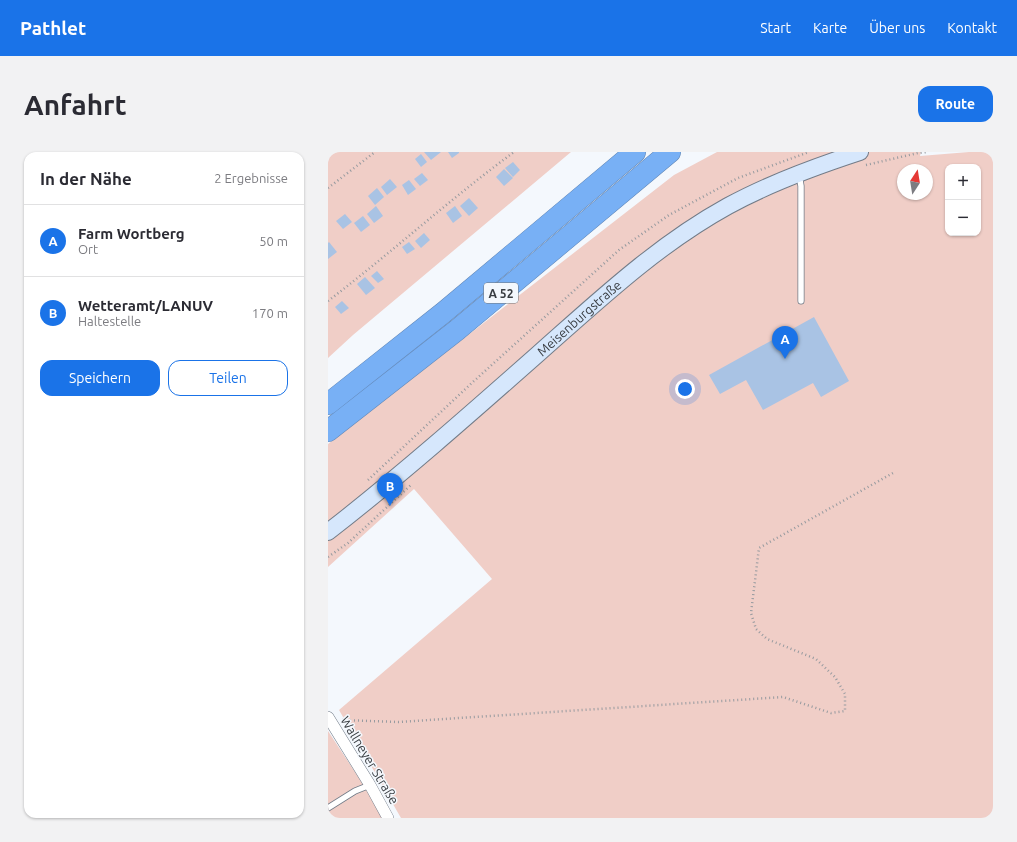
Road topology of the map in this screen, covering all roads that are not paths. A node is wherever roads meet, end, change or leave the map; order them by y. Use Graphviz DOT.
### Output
graph roads {
  1 [pos="635,152"];
  2 [pos="670,152"];
  3 [pos="859,160"];
  4 [pos="799,173"];
  5 [pos="801,301"];
  6 [pos="328,404"];
  7 [pos="328,431"];
  8 [pos="328,532"];
  9 [pos="329,718"];
  10 [pos="370,785"];
  11 [pos="328,808"];
  12 [pos="388,818"];
  1 -- 6 [label="highway, A 52"];
  2 -- 7 [label="highway, A 52"];
  3 -- 4 [label="main road, Meisenburgstraße"];
  4 -- 5 [label="lane"];
  4 -- 8 [label="main road, Meisenburgstraße"];
  9 -- 10 [label="street, Wallneyer Straße"];
  10 -- 11 [label="lane"];
  10 -- 12 [label="street, Wallneyer Straße"];
}
